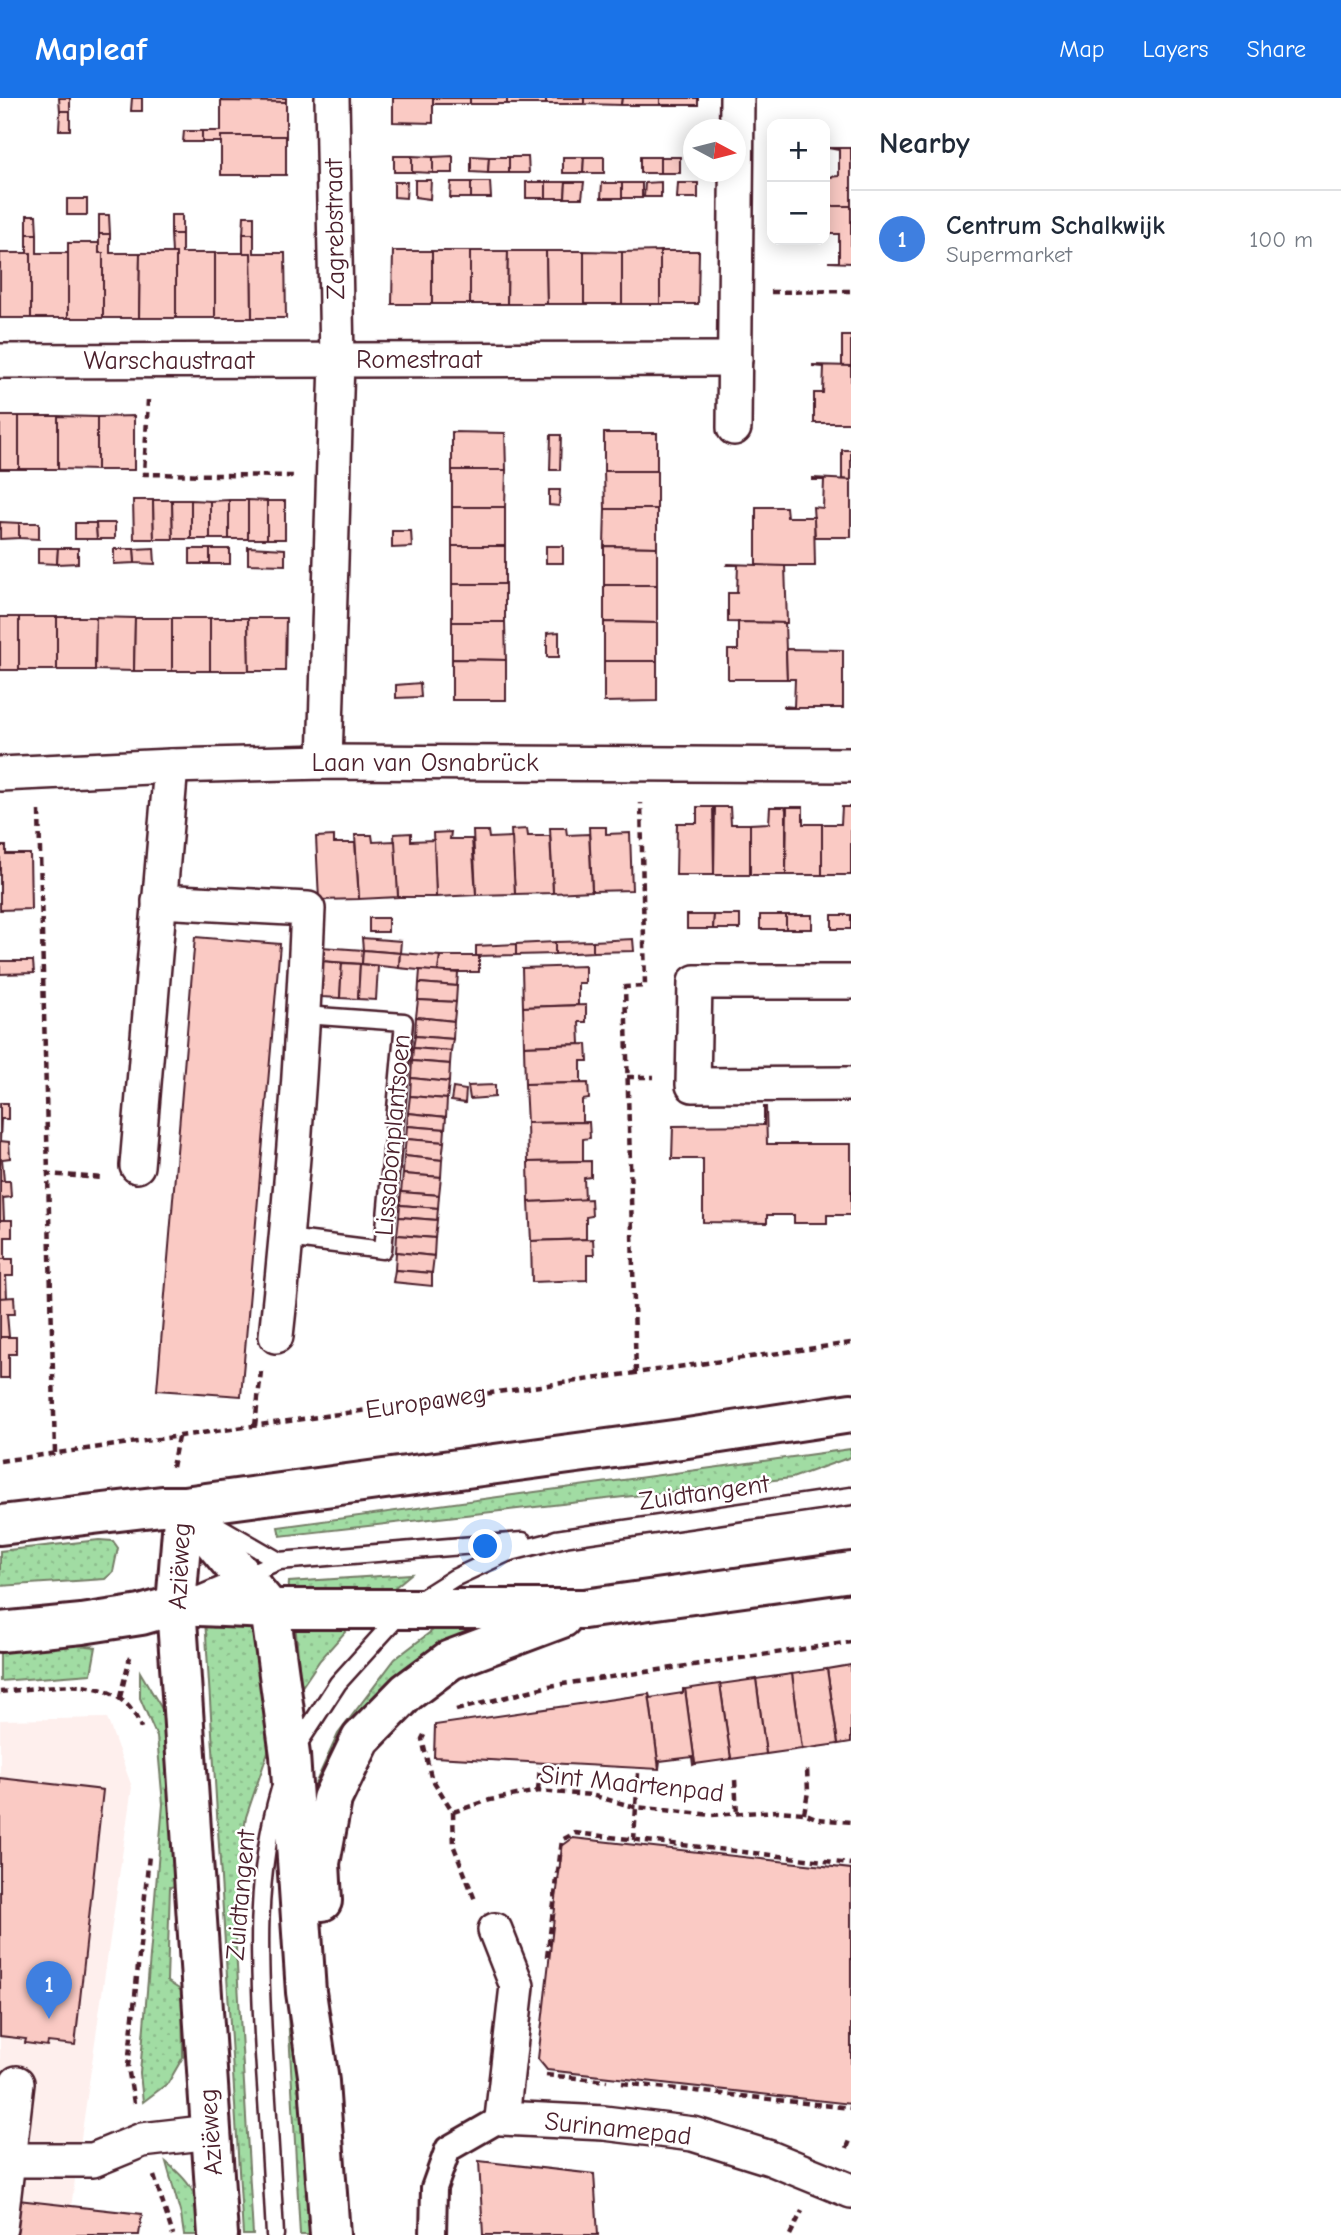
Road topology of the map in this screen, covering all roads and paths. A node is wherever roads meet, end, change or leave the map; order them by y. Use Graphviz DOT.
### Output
graph roads {
  1 [pos="332,98"];
  2 [pos="737,98"];
  3 [pos="851,291"];
  4 [pos="736,292"];
  5 [pos="735,359"];
  6 [pos="0,360"];
  7 [pos="150,360"];
  8 [pos="337,360"];
  9 [pos="734,428"];
  10 [pos="334,475"];
  11 [pos="325,762"];
  12 [pos="640,764"];
  13 [pos="851,765"];
  14 [pos="171,766"];
  15 [pos="38,772"];
  16 [pos="0,774"];
  17 [pos="159,901"];
  18 [pos="851,982"];
  19 [pos="304,1015"];
  20 [pos="851,1084"];
  21 [pos="137,1166"];
  22 [pos="48,1174"];
  23 [pos="287,1238"];
  24 [pos="276,1336"];
  25 [pos="851,1343"];
  26 [pos="636,1373"];
  27 [pos="851,1413"];
  28 [pos="255,1426"];
  29 [pos="55,1453"];
  30 [pos="0,1461"];
  31 [pos="851,1496"];
  32 [pos="184,1506"];
  33 [pos="0,1525"];
  34 [pos="565,1538"];
  35 [pos="279,1561"];
  36 [pos="851,1572"];
  37 [pos="243,1577"];
  38 [pos="176,1605"];
  39 [pos="270,1609"];
  40 [pos="405,1609"];
  41 [pos="584,1609"];
  42 [pos="0,1632"];
  43 [pos="851,1642"];
  44 [pos="0,1692"];
  45 [pos="448,1712"];
  46 [pos="429,1727"];
  47 [pos="142,1731"];
  48 [pos="290,1755"];
  49 [pos="540,1768"];
  50 [pos="807,1769"];
  51 [pos="638,1773"];
  52 [pos="735,1780"];
  53 [pos="538,1791"];
  54 [pos="635,1807"];
  55 [pos="453,1812"];
  56 [pos="804,1813"];
  57 [pos="737,1814"];
  58 [pos="851,1822"];
  59 [pos="634,1840"];
  60 [pos="149,1849"];
  61 [pos="851,1864"];
  62 [pos="495,1930"];
  63 [pos="547,1962"];
  64 [pos="543,2074"];
  65 [pos="319,2082"];
  66 [pos="17,2083"];
  67 [pos="851,2108"];
  68 [pos="502,2118"];
  69 [pos="211,2132"];
  70 [pos="142,2140"];
  71 [pos="8,2160"];
  72 [pos="851,2191"];
  73 [pos="0,2228"];
  74 [pos="173,2235"];
  75 [pos="218,2235"];
  76 [pos="275,2235"];
  77 [pos="330,2235"];
  78 [pos="433,2235"];
  1 -- 8 [label="street, Zagrebstraat"];
  2 -- 4 [label="street"];
  3 -- 4 [label="path"];
  4 -- 5 [label="street"];
  5 -- 8 [label="street, Romestraat"];
  5 -- 9 [label="street"];
  6 -- 7 [label="street, Warschaustraat"];
  7 -- 8 [label="street, Warschaustraat"];
  7 -- 10 [label="path"];
  8 -- 10 [label="street, Romestraat"];
  10 -- 11 [label="street, Romestraat"];
  11 -- 12 [label="street, Laan van Osnabrück"];
  11 -- 14 [label="street, Laan van Osnabrück"];
  12 -- 13 [label="street, Laan van Osnabrück"];
  12 -- 26 [label="path"];
  14 -- 15 [label="street, Laan van Osnabrück"];
  14 -- 17 [label="street"];
  15 -- 16 [label="street, Laan van Osnabrück"];
  15 -- 22 [label="path"];
  17 -- 19 [label="street"];
  17 -- 21 [label="street"];
  18 -- 20 [label="street"];
  19 -- 23 [label="street"];
  19 -- 23 [label="lane, Lissabonplantsoen"];
  21 -- 22 [label="path"];
  22 -- 29 [label="path"];
  23 -- 24 [label="street"];
  24 -- 28 [label="path"];
  25 -- 26 [label="path, Europaweg"];
  26 -- 28 [label="path, Europaweg"];
  27 -- 32 [label="main road"];
  28 -- 29 [label="path, Europaweg"];
  29 -- 30 [label="path, Europaweg"];
  31 -- 34 [label="lane, Zuidtangent"];
  32 -- 33 [label="main road"];
  32 -- 35 [label="lane"];
  32 -- 37 [label="main road, Aziëweg"];
  32 -- 38 [label="main road, Aziëweg"];
  34 -- 35 [label="lane, Zuidtangent"];
  34 -- 40 [label="lane, Zuidtangent"];
  35 -- 37 [label="lane, Zuidtangent"];
  36 -- 41 [label="main road"];
  37 -- 38 [label="lane, Zuidtangent"];
  37 -- 39 [label="main road, Aziëweg"];
  38 -- 39 [label="main road"];
  38 -- 42 [label="main road"];
  38 -- 69 [label="main road, Aziëweg"];
  39 -- 40 [label="main road"];
  39 -- 48 [label="main road"];
  40 -- 41 [label="main road"];
  40 -- 48 [label="lane, Zuidtangent"];
  41 -- 65 [label="main road"];
  43 -- 45 [label="path"];
  44 -- 47 [label="path"];
  46 -- 55 [label="path"];
  48 -- 65 [label="main road"];
  48 -- 76 [label="lane, Zuidtangent"];
  49 -- 53 [label="path"];
  50 -- 56 [label="path"];
  51 -- 54 [label="path"];
  52 -- 57 [label="path"];
  53 -- 54 [label="path, Sint Maartenpad"];
  53 -- 55 [label="path, Sint Maartenpad"];
  54 -- 57 [label="path, Sint Maartenpad"];
  54 -- 59 [label="path"];
  55 -- 62 [label="path"];
  56 -- 57 [label="path, Sint Maartenpad"];
  56 -- 58 [label="path, Sint Maartenpad"];
  59 -- 61 [label="path"];
  59 -- 63 [label="path"];
  60 -- 70 [label="path"];
  62 -- 68 [label="street"];
  64 -- 67 [label="path"];
  65 -- 77 [label="main road"];
  66 -- 71 [label="street"];
  68 -- 72 [label="street, Surinamepad"];
  68 -- 78 [label="street"];
  69 -- 70 [label="street"];
  69 -- 75 [label="main road, Aziëweg"];
  70 -- 71 [label="street"];
  70 -- 74 [label="path"];
  71 -- 73 [label="street"];
}
